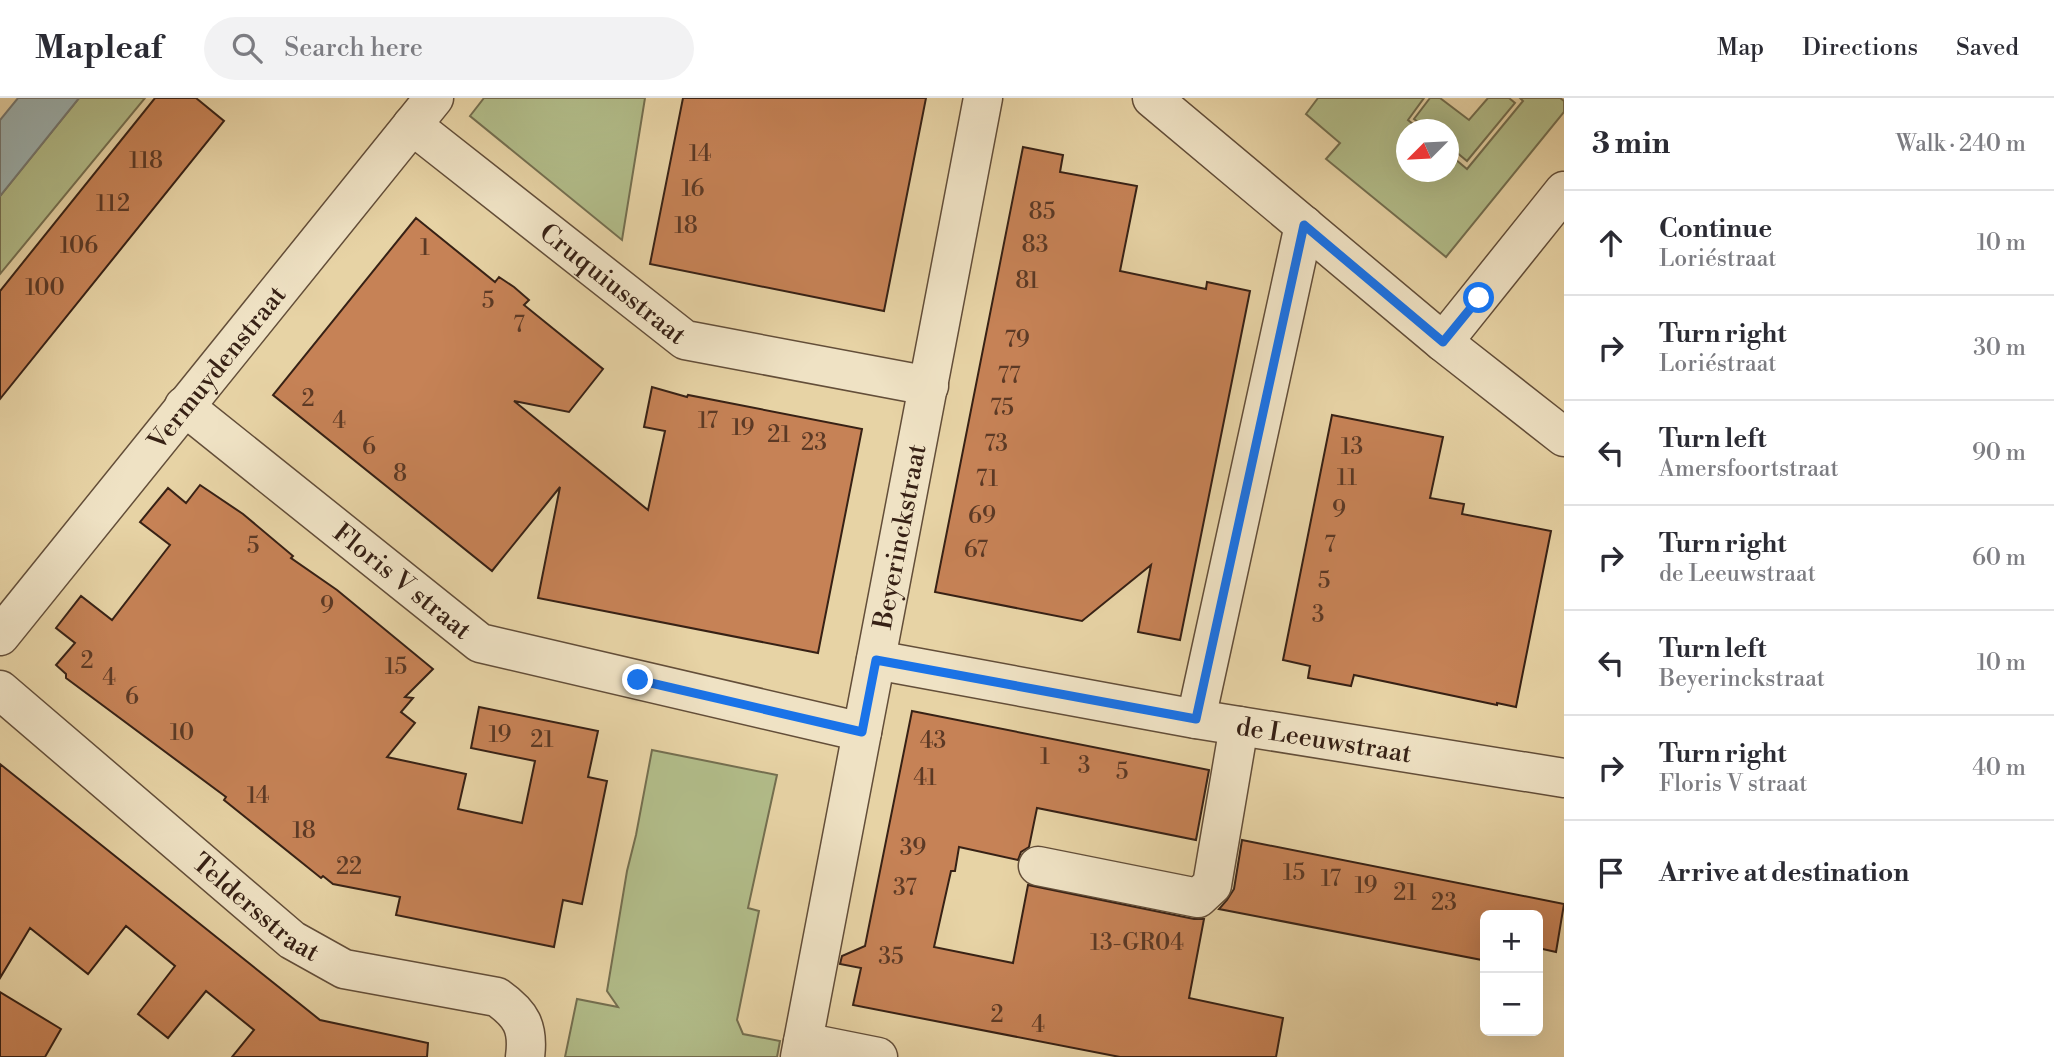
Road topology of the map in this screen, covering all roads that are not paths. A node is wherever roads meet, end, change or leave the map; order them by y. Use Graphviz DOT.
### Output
graph roads {
  1 [pos="983,98"];
  2 [pos="1152,98"];
  3 [pos="423,112"];
  4 [pos="1564,191"];
  5 [pos="1304,225"];
  6 [pos="1443,342"];
  7 [pos="929,386"];
  8 [pos="184,406"];
  9 [pos="1564,437"];
  10 [pos="0,636"];
  11 [pos="876,660"];
  12 [pos="0,690"];
  13 [pos="1196,719"];
  14 [pos="1239,726"];
  15 [pos="862,732"];
  16 [pos="1564,778"];
  17 [pos="1038,866"];
  18 [pos="802,1050"];
  19 [pos="525,1057"];
  20 [pos="878,1057"];
  1 -- 7 [label="street, Beyerinckstraat"];
  2 -- 5 [label="street"];
  3 -- 7 [label="street, Cruquiusstraat"];
  3 -- 8 [label="street, Vermuydenstraat"];
  4 -- 6 [label="street"];
  5 -- 6 [label="street"];
  5 -- 13 [label="street"];
  6 -- 9 [label="street"];
  7 -- 11 [label="street, Beyerinckstraat"];
  8 -- 10 [label="street, Vermuydenstraat"];
  8 -- 15 [label="street, Floris V straat"];
  11 -- 13 [label="street, de Leeuwstraat"];
  11 -- 15 [label="street, Beyerinckstraat"];
  12 -- 19 [label="street, Teldersstraat"];
  13 -- 14 [label="street, de Leeuwstraat"];
  14 -- 16 [label="street, de Leeuwstraat"];
  14 -- 17 [label="street"];
  15 -- 18 [label="street, Beyerinckstraat"];
  18 -- 20 [label="street"];
}
